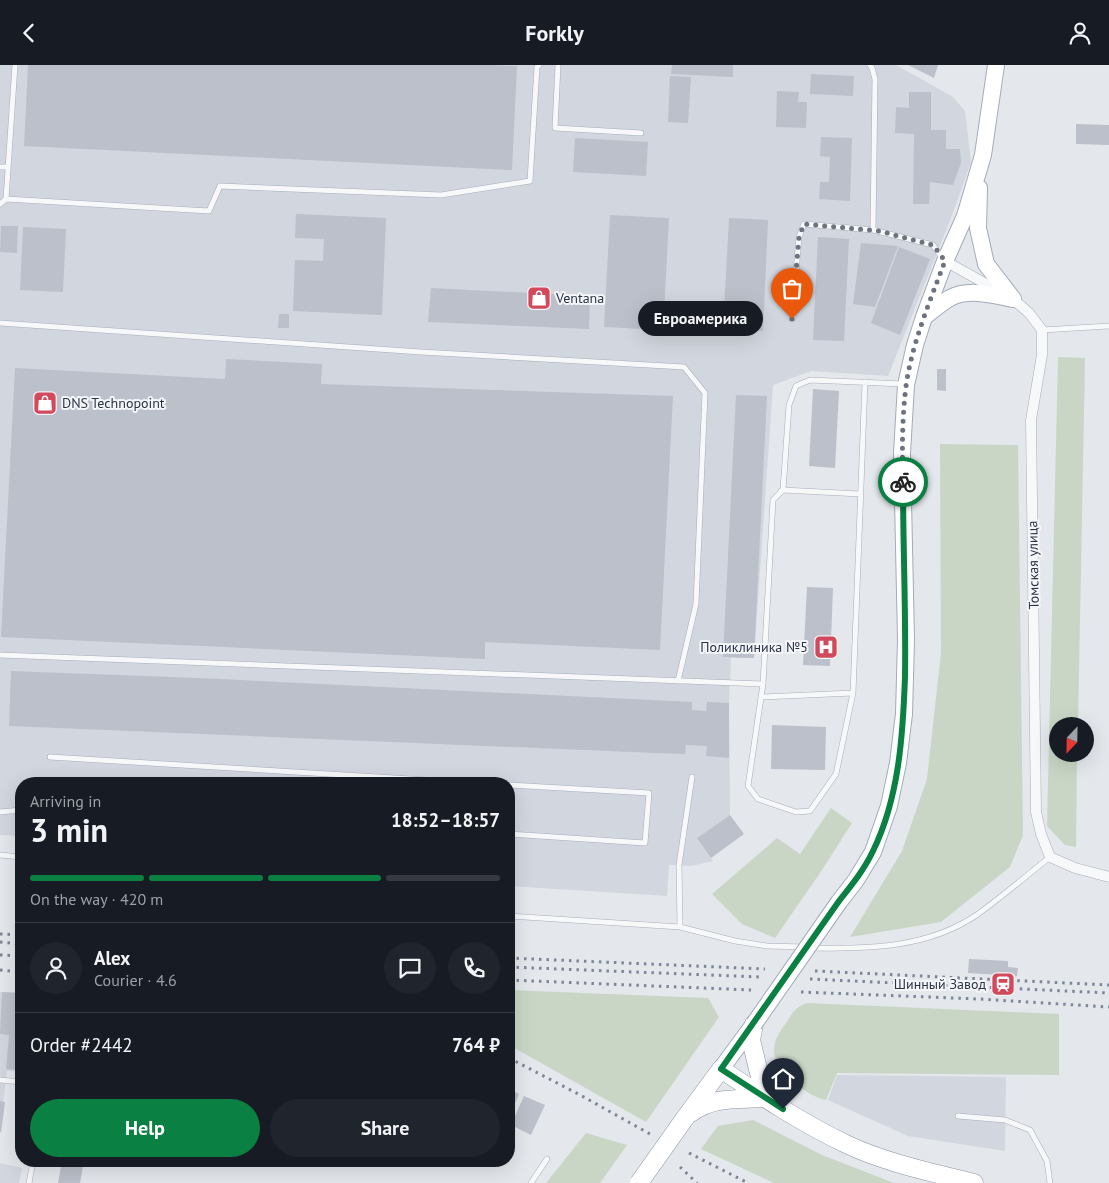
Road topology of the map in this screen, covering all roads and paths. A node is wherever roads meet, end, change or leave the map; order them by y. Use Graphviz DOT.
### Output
graph roads {
  1 [pos="15,65"];
  2 [pos="539,65"];
  3 [pos="558,65"];
  4 [pos="870,65"];
  5 [pos="996,65"];
  6 [pos="641,133"];
  7 [pos="983,155"];
  8 [pos="0,167"];
  9 [pos="8,167"];
  10 [pos="6,199"];
  11 [pos="0,204"];
  12 [pos="873,230"];
  13 [pos="945,261"];
  14 [pos="1012,299"];
  15 [pos="924,317"];
  16 [pos="792,319"];
  17 [pos="0,323"];
  18 [pos="1109,326"];
  19 [pos="1042,330"];
  20 [pos="865,382"];
  21 [pos="906,385"];
  22 [pos="783,490"];
  23 [pos="860,494"];
  24 [pos="0,655"];
  25 [pos="678,681"];
  26 [pos="762,684"];
  27 [pos="853,693"];
  28 [pos="761,697"];
  29 [pos="50,757"];
  30 [pos="378,777"];
  31 [pos="692,777"];
  32 [pos="515,785"];
  33 [pos="15,811"];
  34 [pos="0,812"];
  35 [pos="515,834"];
  36 [pos="0,855"];
  37 [pos="15,856"];
  38 [pos="1050,857"];
  39 [pos="1109,877"];
  40 [pos="515,916"];
  41 [pos="680,927"];
  42 [pos="754,1024"];
  43 [pos="721,1069"];
  44 [pos="0,1080"];
  45 [pos="15,1081"];
  46 [pos="765,1098"];
  47 [pos="958,1116"];
  48 [pos="685,1118"];
  49 [pos="548,1159"];
  50 [pos="32,1167"];
  51 [pos="29,1183"];
  52 [pos="531,1183"];
  53 [pos="639,1183"];
  54 [pos="974,1183"];
  55 [pos="1050,1183"];
  1 -- 9 [label="lane"];
  2 -- 10 [label="lane"];
  3 -- 6 [label="lane"];
  4 -- 12 [label="lane"];
  5 -- 7 [label="main road"];
  7 -- 13 [label="main road"];
  7 -- 14 [label="main road"];
  8 -- 9 [label="lane"];
  9 -- 10 [label="lane"];
  10 -- 11 [label="lane"];
  12 -- 13 [label="lane"];
  12 -- 16 [label="lane"];
  13 -- 14 [label="street"];
  13 -- 15 [label="main road"];
  14 -- 15 [label="main road"];
  14 -- 19 [label="street"];
  15 -- 21 [label="main road"];
  17 -- 25 [label="lane"];
  18 -- 19 [label="lane"];
  19 -- 38 [label="street, Томская улица"];
  20 -- 21 [label="lane"];
  20 -- 22 [label="lane"];
  20 -- 23 [label="lane"];
  21 -- 42 [label="main road, bridge"];
  22 -- 23 [label="lane"];
  22 -- 26 [label="lane"];
  23 -- 27 [label="lane"];
  24 -- 25 [label="lane"];
  25 -- 26 [label="lane"];
  26 -- 28 [label="lane"];
  27 -- 28 [label="lane"];
  27 -- 28 [label="lane"];
  29 -- 30 [label="lane"];
  31 -- 41 [label="lane"];
  32 -- 35 [label="lane"];
  33 -- 34 [label="lane"];
  36 -- 37 [label="lane"];
  38 -- 39 [label="street"];
  38 -- 41 [label="lane"];
  40 -- 41 [label="lane"];
  42 -- 43 [label="main road"];
  42 -- 46 [label="highway"];
  43 -- 46 [label="highway"];
  43 -- 48 [label="highway"];
  44 -- 45 [label="lane"];
  46 -- 48 [label="highway"];
  46 -- 54 [label="highway"];
  47 -- 55 [label="lane"];
  48 -- 53 [label="highway, bridge"];
  49 -- 52 [label="lane"];
  50 -- 51 [label="lane"];
}
